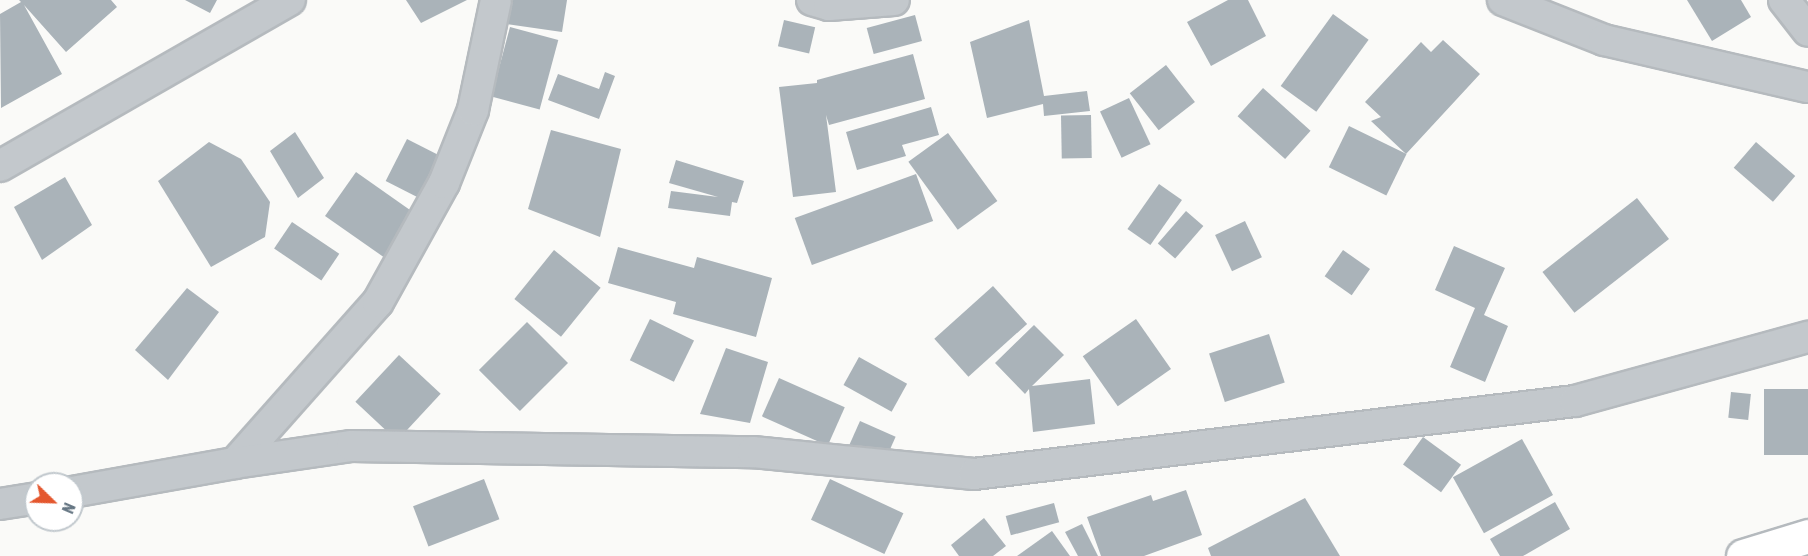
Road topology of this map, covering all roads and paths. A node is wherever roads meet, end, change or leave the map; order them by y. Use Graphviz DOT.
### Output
graph roads {
  1 [pos="290,0"];
  2 [pos="496,0"];
  3 [pos="812,0"];
  4 [pos="894,0"];
  5 [pos="1503,0"];
  6 [pos="1784,0"];
  7 [pos="1808,31"];
  8 [pos="1808,87"];
  9 [pos="0,166"];
  10 [pos="1808,337"];
  11 [pos="235,463"];
  12 [pos="84,490"];
  13 [pos="24,500"];
  14 [pos="0,504"];
  15 [pos="1808,536"];
  16 [pos="1743,556"];
  1 -- 9 [label="street"];
  2 -- 11 [label="street"];
  3 -- 4 [label="street"];
  5 -- 8 [label="street"];
  6 -- 7 [label="street"];
  10 -- 11 [label="street"];
  11 -- 12 [label="street"];
  13 -- 14 [label="street"];
  15 -- 16 [label="main road"];
}
